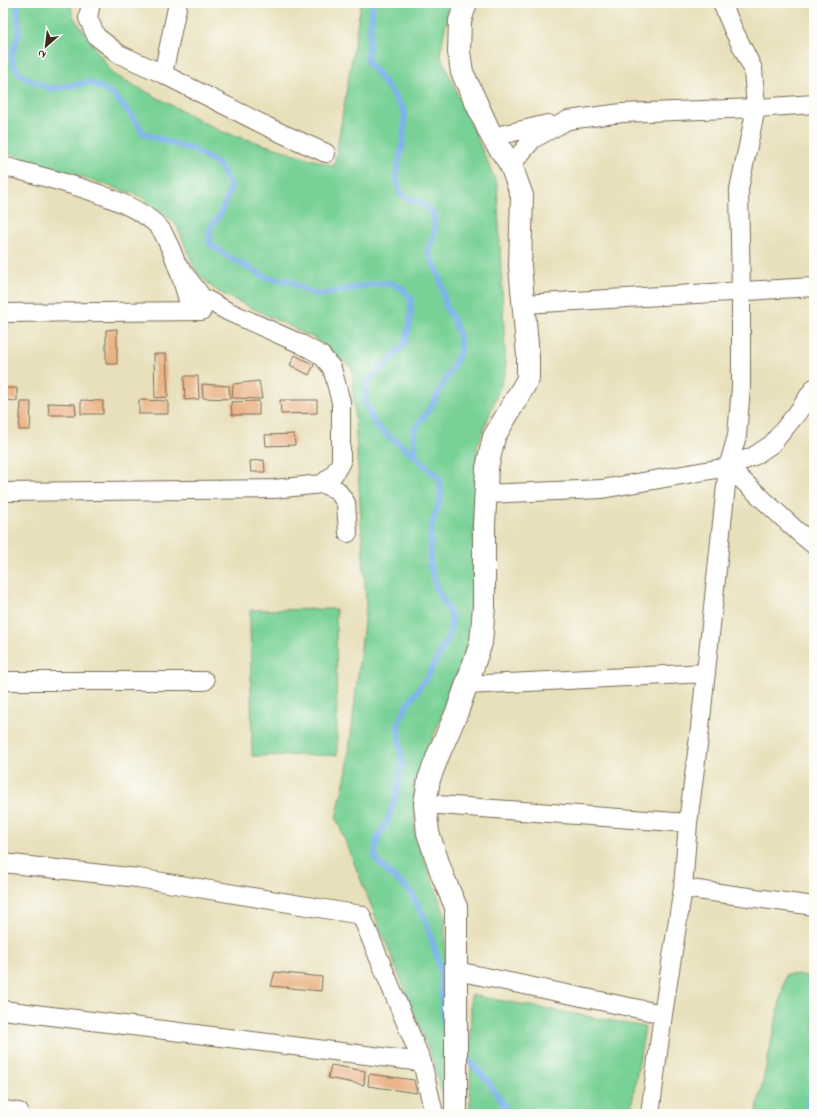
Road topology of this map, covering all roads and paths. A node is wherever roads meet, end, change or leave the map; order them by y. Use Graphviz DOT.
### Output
graph roads {
  1 [pos="91,3"];
  2 [pos="178,3"];
  3 [pos="466,3"];
  4 [pos="722,3"];
  5 [pos="163,74"];
  6 [pos="814,104"];
  7 [pos="756,108"];
  8 [pos="568,120"];
  9 [pos="492,137"];
  10 [pos="326,153"];
  11 [pos="511,165"];
  12 [pos="3,166"];
  13 [pos="177,264"];
  14 [pos="814,287"];
  15 [pos="741,292"];
  16 [pos="524,304"];
  17 [pos="191,311"];
  18 [pos="227,311"];
  19 [pos="3,313"];
  20 [pos="814,388"];
  21 [pos="728,467"];
  22 [pos="322,484"];
  23 [pos="3,492"];
  24 [pos="486,494"];
  25 [pos="348,533"];
  26 [pos="814,545"];
  27 [pos="706,673"];
  28 [pos="3,681"];
  29 [pos="205,681"];
  30 [pos="467,685"];
  31 [pos="425,804"];
  32 [pos="688,823"];
  33 [pos="3,863"];
  34 [pos="683,888"];
  35 [pos="814,906"];
  36 [pos="457,971"];
  37 [pos="3,1010"];
  38 [pos="663,1014"];
  39 [pos="422,1062"];
  40 [pos="3,1112"];
  41 [pos="18,1114"];
  42 [pos="434,1114"];
  43 [pos="456,1114"];
  44 [pos="650,1114"];
  1 -- 5 [label="street"];
  2 -- 5 [label="street"];
  3 -- 9 [label="street"];
  4 -- 7 [label="street"];
  5 -- 10 [label="street"];
  6 -- 7 [label="street"];
  7 -- 8 [label="street"];
  7 -- 15 [label="street"];
  8 -- 9 [label="street"];
  8 -- 11 [label="street"];
  9 -- 11 [label="street"];
  11 -- 16 [label="street"];
  12 -- 13 [label="street"];
  13 -- 17 [label="street"];
  13 -- 18 [label="street"];
  14 -- 15 [label="street"];
  15 -- 16 [label="street"];
  15 -- 21 [label="street"];
  16 -- 24 [label="street"];
  17 -- 18 [label="street"];
  17 -- 19 [label="street"];
  18 -- 22 [label="street"];
  20 -- 21 [label="street"];
  21 -- 24 [label="street"];
  21 -- 26 [label="street"];
  21 -- 27 [label="street"];
  22 -- 23 [label="street"];
  22 -- 25 [label="street"];
  24 -- 30 [label="street"];
  27 -- 30 [label="street"];
  27 -- 32 [label="street"];
  28 -- 29 [label="street"];
  30 -- 31 [label="street"];
  31 -- 32 [label="street"];
  31 -- 36 [label="street"];
  32 -- 34 [label="street"];
  33 -- 39 [label="street"];
  34 -- 35 [label="street"];
  34 -- 38 [label="street"];
  36 -- 38 [label="street"];
  36 -- 43 [label="street"];
  37 -- 39 [label="street"];
  38 -- 44 [label="street"];
  39 -- 42 [label="street"];
  40 -- 41 [label="street"];
}
